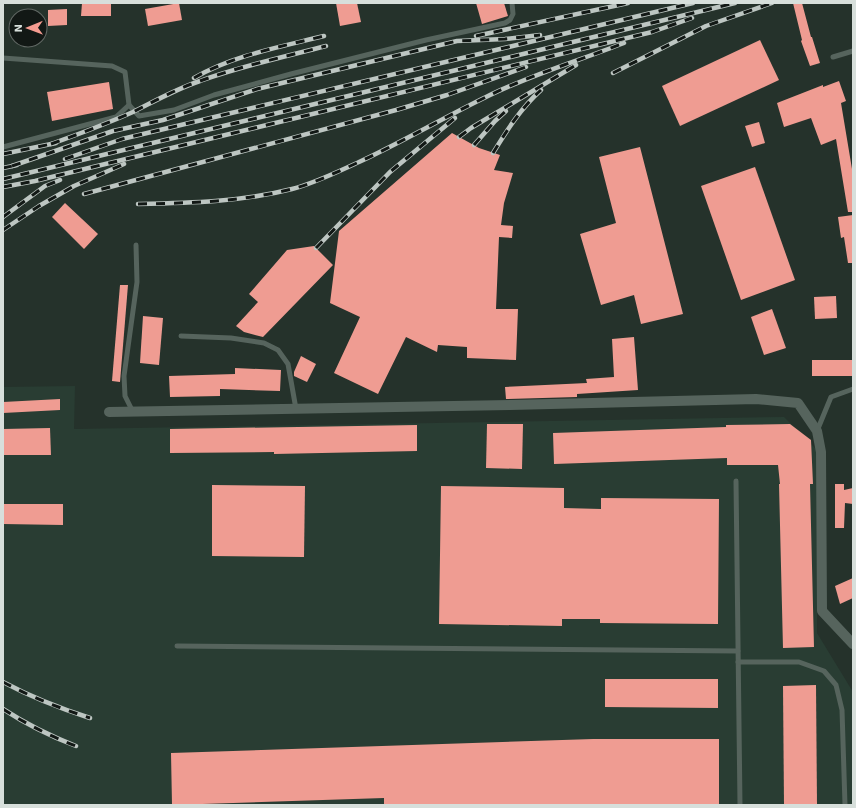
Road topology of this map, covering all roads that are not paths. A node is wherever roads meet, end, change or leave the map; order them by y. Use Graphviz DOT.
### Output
graph roads {
  1 [pos="512,3"];
  2 [pos="853,51"];
  3 [pos="832,57"];
  4 [pos="3,58"];
  5 [pos="129,105"];
  6 [pos="3,147"];
  7 [pos="136,245"];
  8 [pos="181,336"];
  9 [pos="853,389"];
  10 [pos="296,409"];
  11 [pos="109,412"];
  12 [pos="133,412"];
  13 [pos="817,431"];
  14 [pos="736,481"];
  15 [pos="853,644"];
  16 [pos="177,646"];
  17 [pos="738,651"];
  18 [pos="738,662"];
  19 [pos="740,805"];
  20 [pos="845,805"];
  1 -- 5 [label="lane"];
  2 -- 3 [label="lane"];
  4 -- 5 [label="lane"];
  5 -- 6 [label="lane"];
  7 -- 12 [label="lane"];
  8 -- 10 [label="lane"];
  9 -- 13 [label="lane"];
  10 -- 12 [label="street"];
  10 -- 13 [label="street"];
  11 -- 12 [label="street"];
  13 -- 15 [label="street"];
  14 -- 17 [label="lane"];
  16 -- 17 [label="lane"];
  17 -- 18 [label="lane"];
  18 -- 19 [label="lane"];
  18 -- 20 [label="lane"];
}
